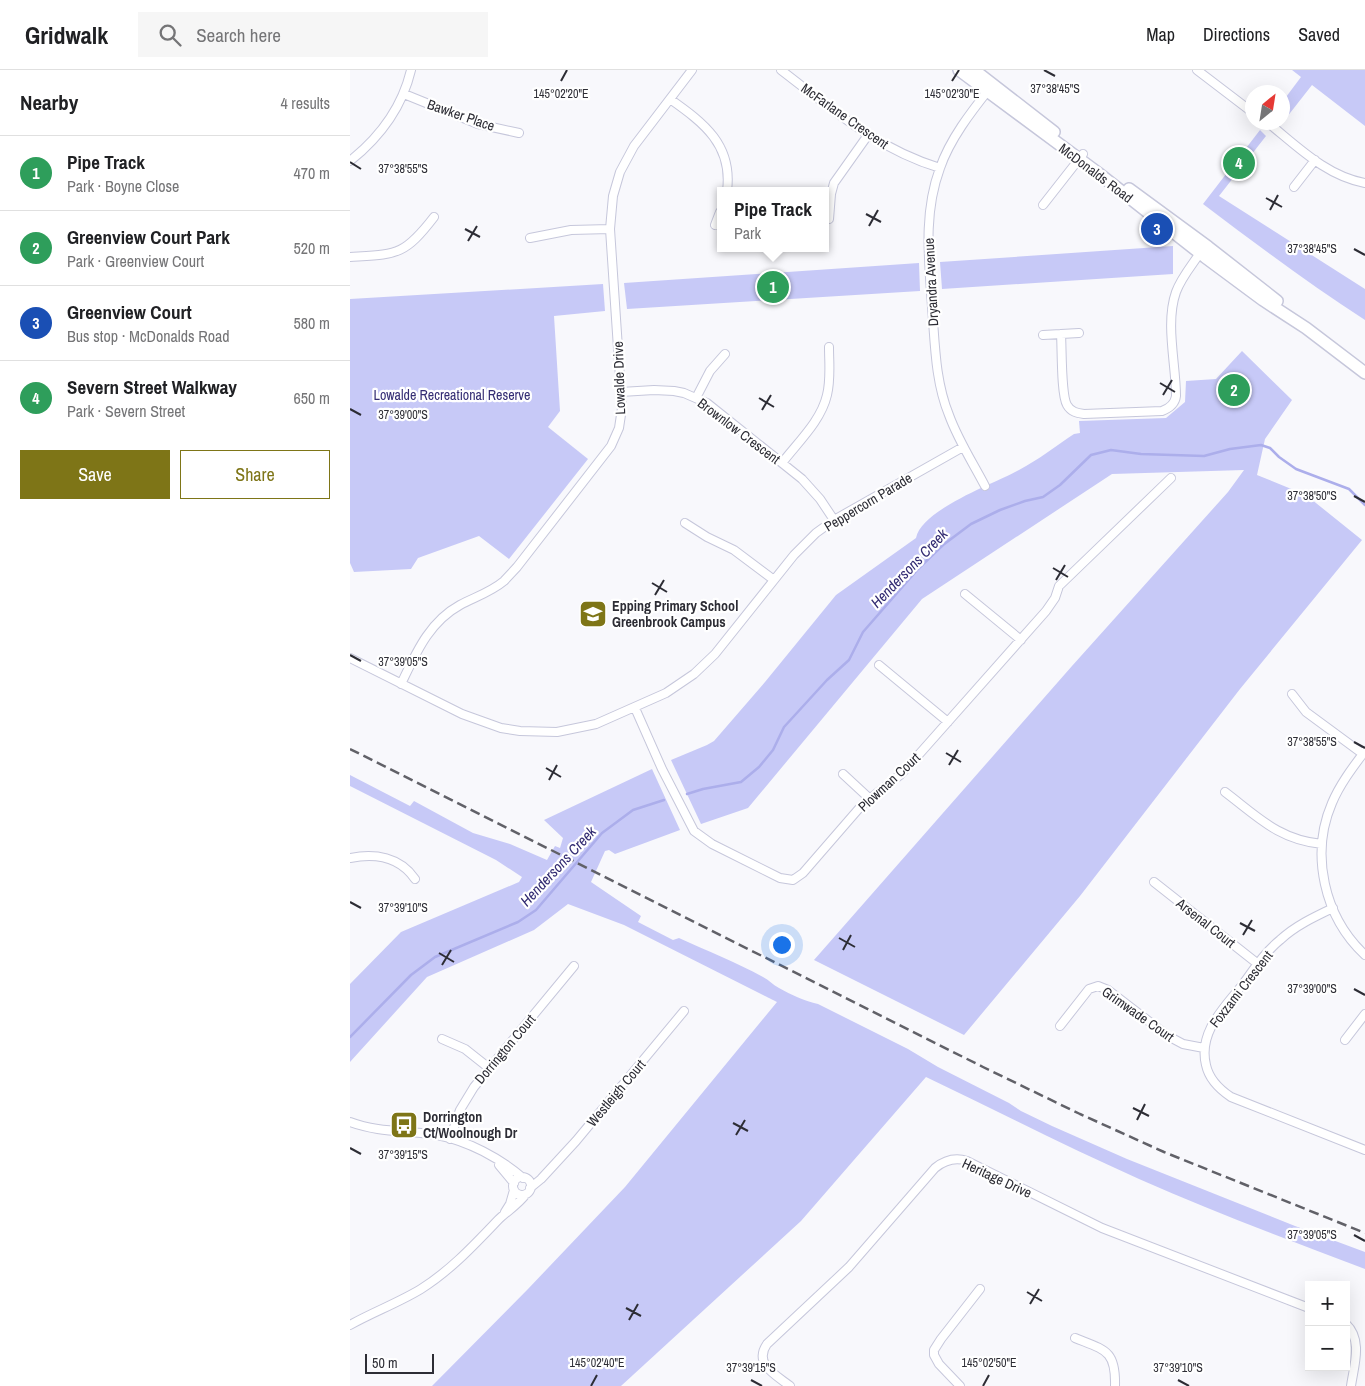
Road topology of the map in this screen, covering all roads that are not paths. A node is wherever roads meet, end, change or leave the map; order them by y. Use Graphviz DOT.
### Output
graph roads {
  1 [pos="411,70"];
  2 [pos="692,70"];
  3 [pos="781,70"];
  4 [pos="959,70"];
  5 [pos="974,70"];
  6 [pos="1198,70"];
  7 [pos="990,88"];
  8 [pos="404,94"];
  9 [pos="670,99"];
  10 [pos="1245,107"];
  11 [pos="1277,130"];
  12 [pos="519,133"];
  13 [pos="868,135"];
  14 [pos="1080,157"];
  15 [pos="1315,160"];
  16 [pos="350,161"];
  17 [pos="940,168"];
  18 [pos="1365,183"];
  19 [pos="727,187"];
  20 [pos="1294,187"];
  21 [pos="1043,205"];
  22 [pos="434,217"];
  23 [pos="829,218"];
  24 [pos="717,220"];
  25 [pos="715,225"];
  26 [pos="610,229"];
  27 [pos="530,238"];
  28 [pos="1204,252"];
  29 [pos="350,257"];
  30 [pos="1079,333"];
  31 [pos="1061,334"];
  32 [pos="1043,335"];
  33 [pos="829,347"];
  34 [pos="725,354"];
  35 [pos="1365,374"];
  36 [pos="621,392"];
  37 [pos="696,398"];
  38 [pos="964,446"];
  39 [pos="782,463"];
  40 [pos="1171,478"];
  41 [pos="985,486"];
  42 [pos="834,520"];
  43 [pos="685,523"];
  44 [pos="774,580"];
  45 [pos="965,594"];
  46 [pos="1021,640"];
  47 [pos="350,658"];
  48 [pos="879,665"];
  49 [pos="401,684"];
  50 [pos="1292,694"];
  51 [pos="635,708"];
  52 [pos="948,722"];
  53 [pos="1364,752"];
  54 [pos="843,774"];
  55 [pos="1226,792"];
  56 [pos="870,799"];
  57 [pos="1322,844"];
  58 [pos="350,858"];
  59 [pos="415,879"];
  60 [pos="1154,882"];
  61 [pos="1333,908"];
  62 [pos="1365,955"];
  63 [pos="1258,964"];
  64 [pos="574,966"];
  65 [pos="684,1011"];
  66 [pos="1365,1014"];
  67 [pos="1060,1026"];
  68 [pos="442,1039"];
  69 [pos="1345,1040"];
  70 [pos="1204,1048"];
  71 [pos="489,1068"];
  72 [pos="350,1124"];
  73 [pos="450,1139"];
  74 [pos="1365,1150"];
  75 [pos="493,1158"];
  76 [pos="546,1173"];
  77 [pos="525,1179"];
  78 [pos="514,1186"];
  79 [pos="528,1191"];
  80 [pos="503,1215"];
  81 [pos="980,1289"];
  82 [pos="1305,1306"];
  83 [pos="350,1325"];
  84 [pos="1348,1326"];
  85 [pos="1075,1338"];
  86 [pos="790,1386"];
  87 [pos="960,1386"];
  88 [pos="1115,1386"];
  89 [pos="1352,1386"];
  1 -- 8 [label="street"];
  2 -- 9 [label="street, Lowalde Drive"];
  3 -- 13 [label="street, McFarlane Crescent"];
  4 -- 7 [label="main road, McDonalds Road"];
  5 -- 7 [label="main road, McDonalds Road"];
  6 -- 10 [label="street"];
  7 -- 14 [label="main road, McDonalds Road"];
  7 -- 17 [label="street, Dryandra Avenue"];
  8 -- 12 [label="street, Bawker Place"];
  8 -- 16 [label="street"];
  9 -- 19 [label="street"];
  9 -- 26 [label="street, Lowalde Drive"];
  11 -- 15 [label="street"];
  13 -- 17 [label="street, McFarlane Crescent"];
  13 -- 23 [label="street"];
  14 -- 21 [label="street"];
  14 -- 28 [label="main road, McDonalds Road"];
  15 -- 18 [label="street"];
  15 -- 20 [label="street"];
  17 -- 38 [label="street, Dryandra Avenue"];
  22 -- 29 [label="street"];
  24 -- 25 [label="street"];
  26 -- 27 [label="street"];
  26 -- 36 [label="street, Lowalde Drive"];
  28 -- 31 [label="street"];
  28 -- 35 [label="main road, McDonalds Road"];
  30 -- 31 [label="street"];
  31 -- 32 [label="street"];
  33 -- 39 [label="street"];
  34 -- 37 [label="street"];
  36 -- 37 [label="street, Brownlow Crescent"];
  36 -- 49 [label="street, Lowalde Drive"];
  37 -- 39 [label="street, Brownlow Crescent"];
  38 -- 41 [label="street, Dryandra Avenue"];
  38 -- 42 [label="street, Peppercorn Parade"];
  39 -- 42 [label="street, Brownlow Crescent"];
  40 -- 46 [label="street, Plowman Court"];
  42 -- 44 [label="street, Peppercorn Parade"];
  43 -- 44 [label="street"];
  44 -- 51 [label="street, Peppercorn Parade"];
  45 -- 46 [label="street"];
  46 -- 52 [label="street, Plowman Court"];
  47 -- 49 [label="street, Peppercorn Parade"];
  48 -- 52 [label="street"];
  49 -- 51 [label="street, Peppercorn Parade"];
  50 -- 53 [label="street"];
  51 -- 56 [label="street, Plowman Court"];
  52 -- 56 [label="street, Plowman Court"];
  53 -- 57 [label="street"];
  54 -- 56 [label="street"];
  55 -- 57 [label="street"];
  57 -- 61 [label="street"];
  58 -- 59 [label="street"];
  60 -- 63 [label="street, Arsenal Court"];
  61 -- 62 [label="street"];
  61 -- 63 [label="street, Foxzami Crescent"];
  63 -- 70 [label="street, Foxzami Crescent"];
  64 -- 71 [label="street, Dorrington Court"];
  65 -- 76 [label="street, Westleigh Court"];
  66 -- 69 [label="street"];
  67 -- 70 [label="street, Grimwade Court"];
  68 -- 71 [label="street"];
  70 -- 74 [label="street"];
  71 -- 73 [label="street, Dorrington Court"];
  72 -- 73 [label="street"];
  73 -- 75 [label="street"];
  75 -- 77 [label="street"];
  75 -- 78 [label="street"];
  76 -- 77 [label="street, Westleigh Court"];
  76 -- 79 [label="street, Westleigh Court"];
  77 -- 78 [label="street"];
  77 -- 79 [label="street"];
  78 -- 79 [label="street"];
  78 -- 80 [label="street"];
  79 -- 80 [label="street, Westleigh Court"];
  80 -- 83 [label="street"];
  81 -- 87 [label="street"];
  82 -- 86 [label="street, Heritage Drive"];
  84 -- 89 [label="street"];
  85 -- 88 [label="street"];
}
